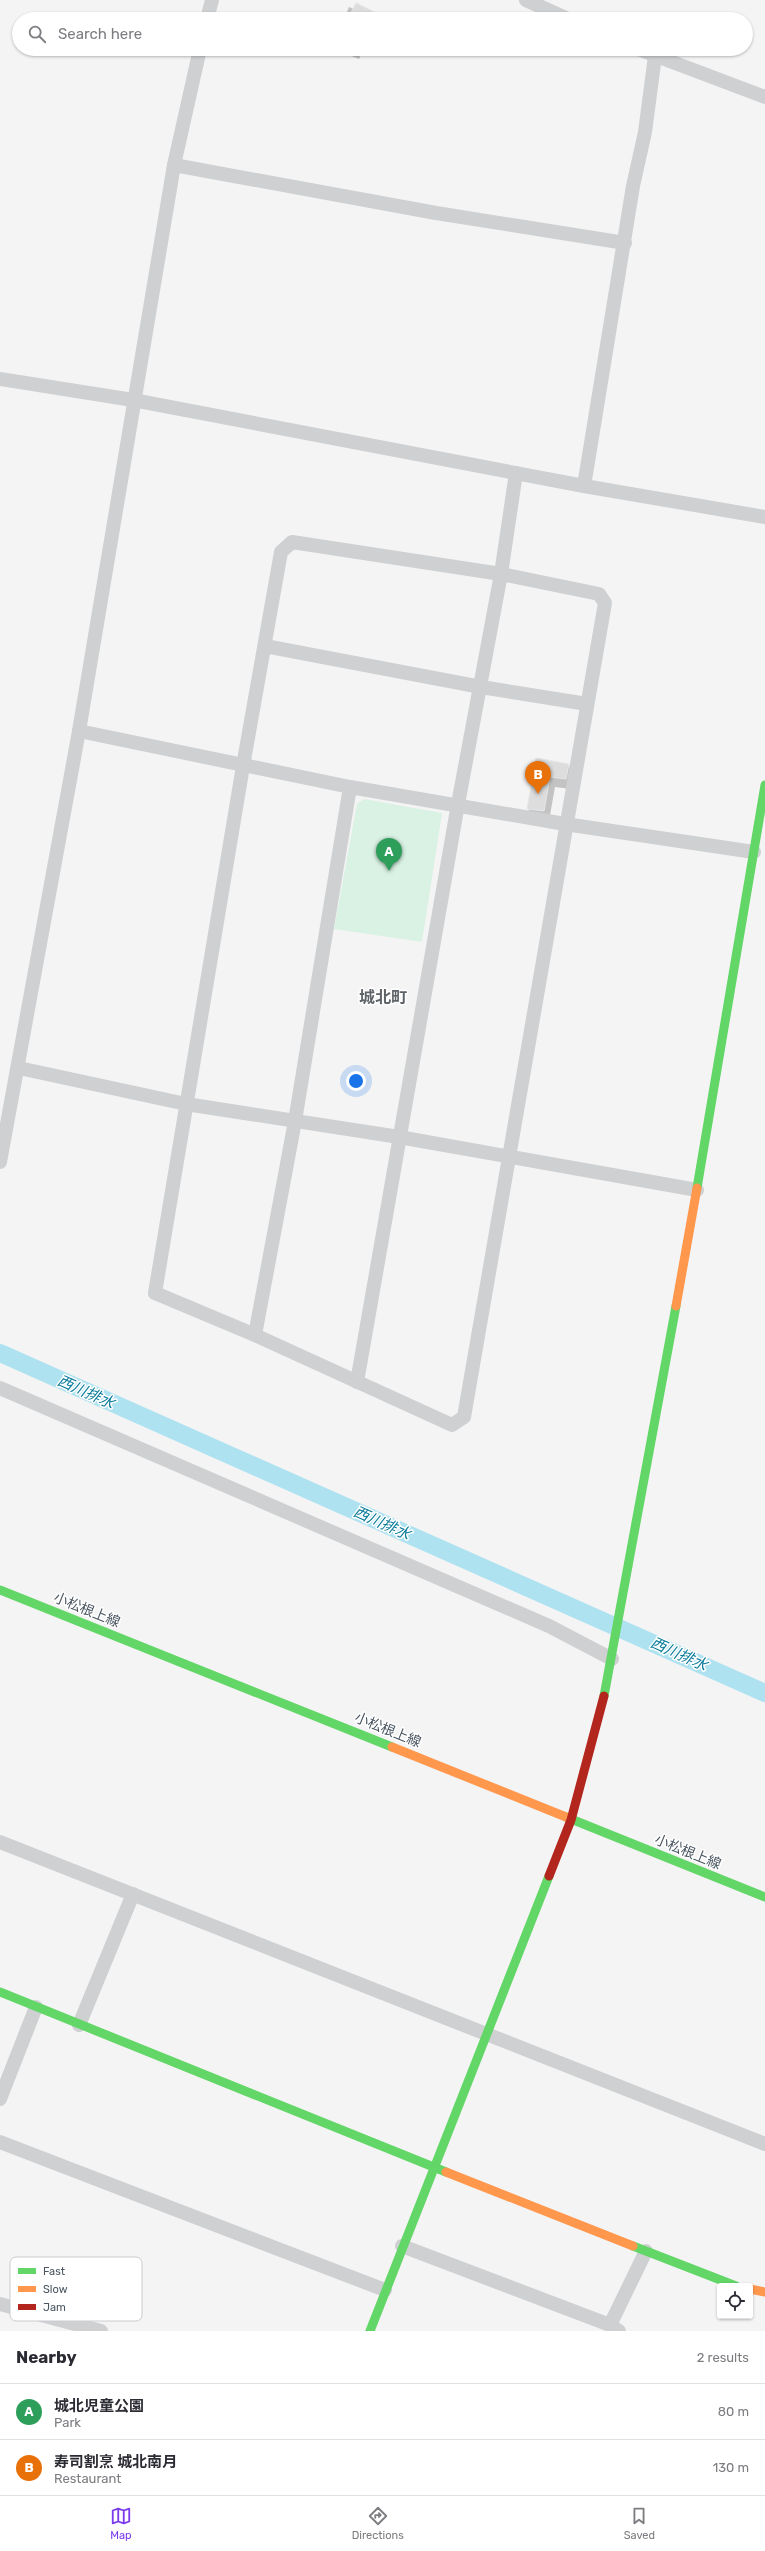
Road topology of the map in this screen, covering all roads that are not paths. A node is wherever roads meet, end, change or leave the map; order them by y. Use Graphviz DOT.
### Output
graph roads {
  1 [pos="212,0"];
  2 [pos="526,0"];
  3 [pos="545,4"];
  4 [pos="209,12"];
  5 [pos="557,12"];
  6 [pos="198,56"];
  7 [pos="655,56"];
  8 [pos="765,97"];
  9 [pos="174,165"];
  10 [pos="625,243"];
  11 [pos="0,378"];
  12 [pos="133,400"];
  13 [pos="516,473"];
  14 [pos="584,486"];
  15 [pos="765,517"];
  16 [pos="501,574"];
  17 [pos="266,646"];
  18 [pos="481,687"];
  19 [pos="588,704"];
  20 [pos="79,731"];
  21 [pos="243,766"];
  22 [pos="765,785"];
  23 [pos="350,787"];
  24 [pos="458,804"];
  25 [pos="566,824"];
  26 [pos="754,852"];
  27 [pos="19,1068"];
  28 [pos="186,1104"];
  29 [pos="294,1121"];
  30 [pos="399,1137"];
  31 [pos="511,1157"];
  32 [pos="0,1162"];
  33 [pos="697,1190"];
  34 [pos="255,1335"];
  35 [pos="357,1382"];
  36 [pos="0,1388"];
  37 [pos="0,1590"];
  38 [pos="612,1659"];
  39 [pos="571,1820"];
  40 [pos="0,1842"];
  41 [pos="133,1894"];
  42 [pos="765,1897"];
  43 [pos="0,1992"];
  44 [pos="36,2007"];
  45 [pos="79,2025"];
  46 [pos="486,2033"];
  47 [pos="0,2099"];
  48 [pos="0,2142"];
  49 [pos="765,2144"];
  50 [pos="433,2167"];
  51 [pos="402,2246"];
  52 [pos="646,2251"];
  53 [pos="728,2283"];
  54 [pos="385,2290"];
  55 [pos="753,2290"];
  56 [pos="765,2292"];
  57 [pos="0,2304"];
  58 [pos="10,2307"];
  59 [pos="64,2321"];
  60 [pos="614,2328"];
  61 [pos="101,2331"];
  62 [pos="370,2331"];
  1 -- 4 [label="street"];
  2 -- 3 [label="street"];
  3 -- 5 [label="street"];
  6 -- 9 [label="street"];
  7 -- 8 [label="street"];
  7 -- 10 [label="street"];
  9 -- 10 [label="street"];
  9 -- 12 [label="street"];
  10 -- 14 [label="street"];
  11 -- 12 [label="street"];
  12 -- 13 [label="street"];
  12 -- 20 [label="street"];
  13 -- 14 [label="street"];
  13 -- 16 [label="street"];
  14 -- 15 [label="street"];
  16 -- 17 [label="street"];
  16 -- 18 [label="street"];
  16 -- 19 [label="street"];
  17 -- 18 [label="street"];
  17 -- 21 [label="street"];
  18 -- 19 [label="street"];
  18 -- 24 [label="street"];
  19 -- 25 [label="street"];
  20 -- 21 [label="street"];
  20 -- 27 [label="street"];
  21 -- 23 [label="street"];
  21 -- 28 [label="street"];
  22 -- 26 [label="street"];
  23 -- 24 [label="street"];
  23 -- 29 [label="street"];
  24 -- 25 [label="street"];
  24 -- 30 [label="street"];
  25 -- 26 [label="street"];
  25 -- 31 [label="street"];
  26 -- 33 [label="street"];
  27 -- 28 [label="street"];
  27 -- 32 [label="street"];
  28 -- 29 [label="street"];
  28 -- 34 [label="street"];
  29 -- 30 [label="street"];
  29 -- 34 [label="street"];
  30 -- 31 [label="street"];
  30 -- 35 [label="street"];
  31 -- 33 [label="street"];
  31 -- 35 [label="street"];
  33 -- 38 [label="street"];
  34 -- 35 [label="street"];
  36 -- 38 [label="street"];
  37 -- 39 [label="street, 小松根上線"];
  38 -- 39 [label="street"];
  39 -- 42 [label="street, 小松根上線"];
  39 -- 46 [label="street"];
  40 -- 41 [label="street"];
  41 -- 45 [label="street"];
  41 -- 46 [label="street"];
  43 -- 44 [label="street"];
  44 -- 45 [label="street"];
  44 -- 47 [label="street"];
  45 -- 50 [label="street"];
  46 -- 49 [label="street"];
  46 -- 50 [label="street"];
  48 -- 54 [label="street"];
  50 -- 51 [label="street"];
  50 -- 52 [label="street"];
  51 -- 54 [label="street"];
  51 -- 60 [label="street"];
  52 -- 53 [label="street"];
  52 -- 60 [label="street"];
  54 -- 62 [label="street"];
  55 -- 56 [label="street"];
  57 -- 58 [label="street"];
  59 -- 61 [label="street"];
}
